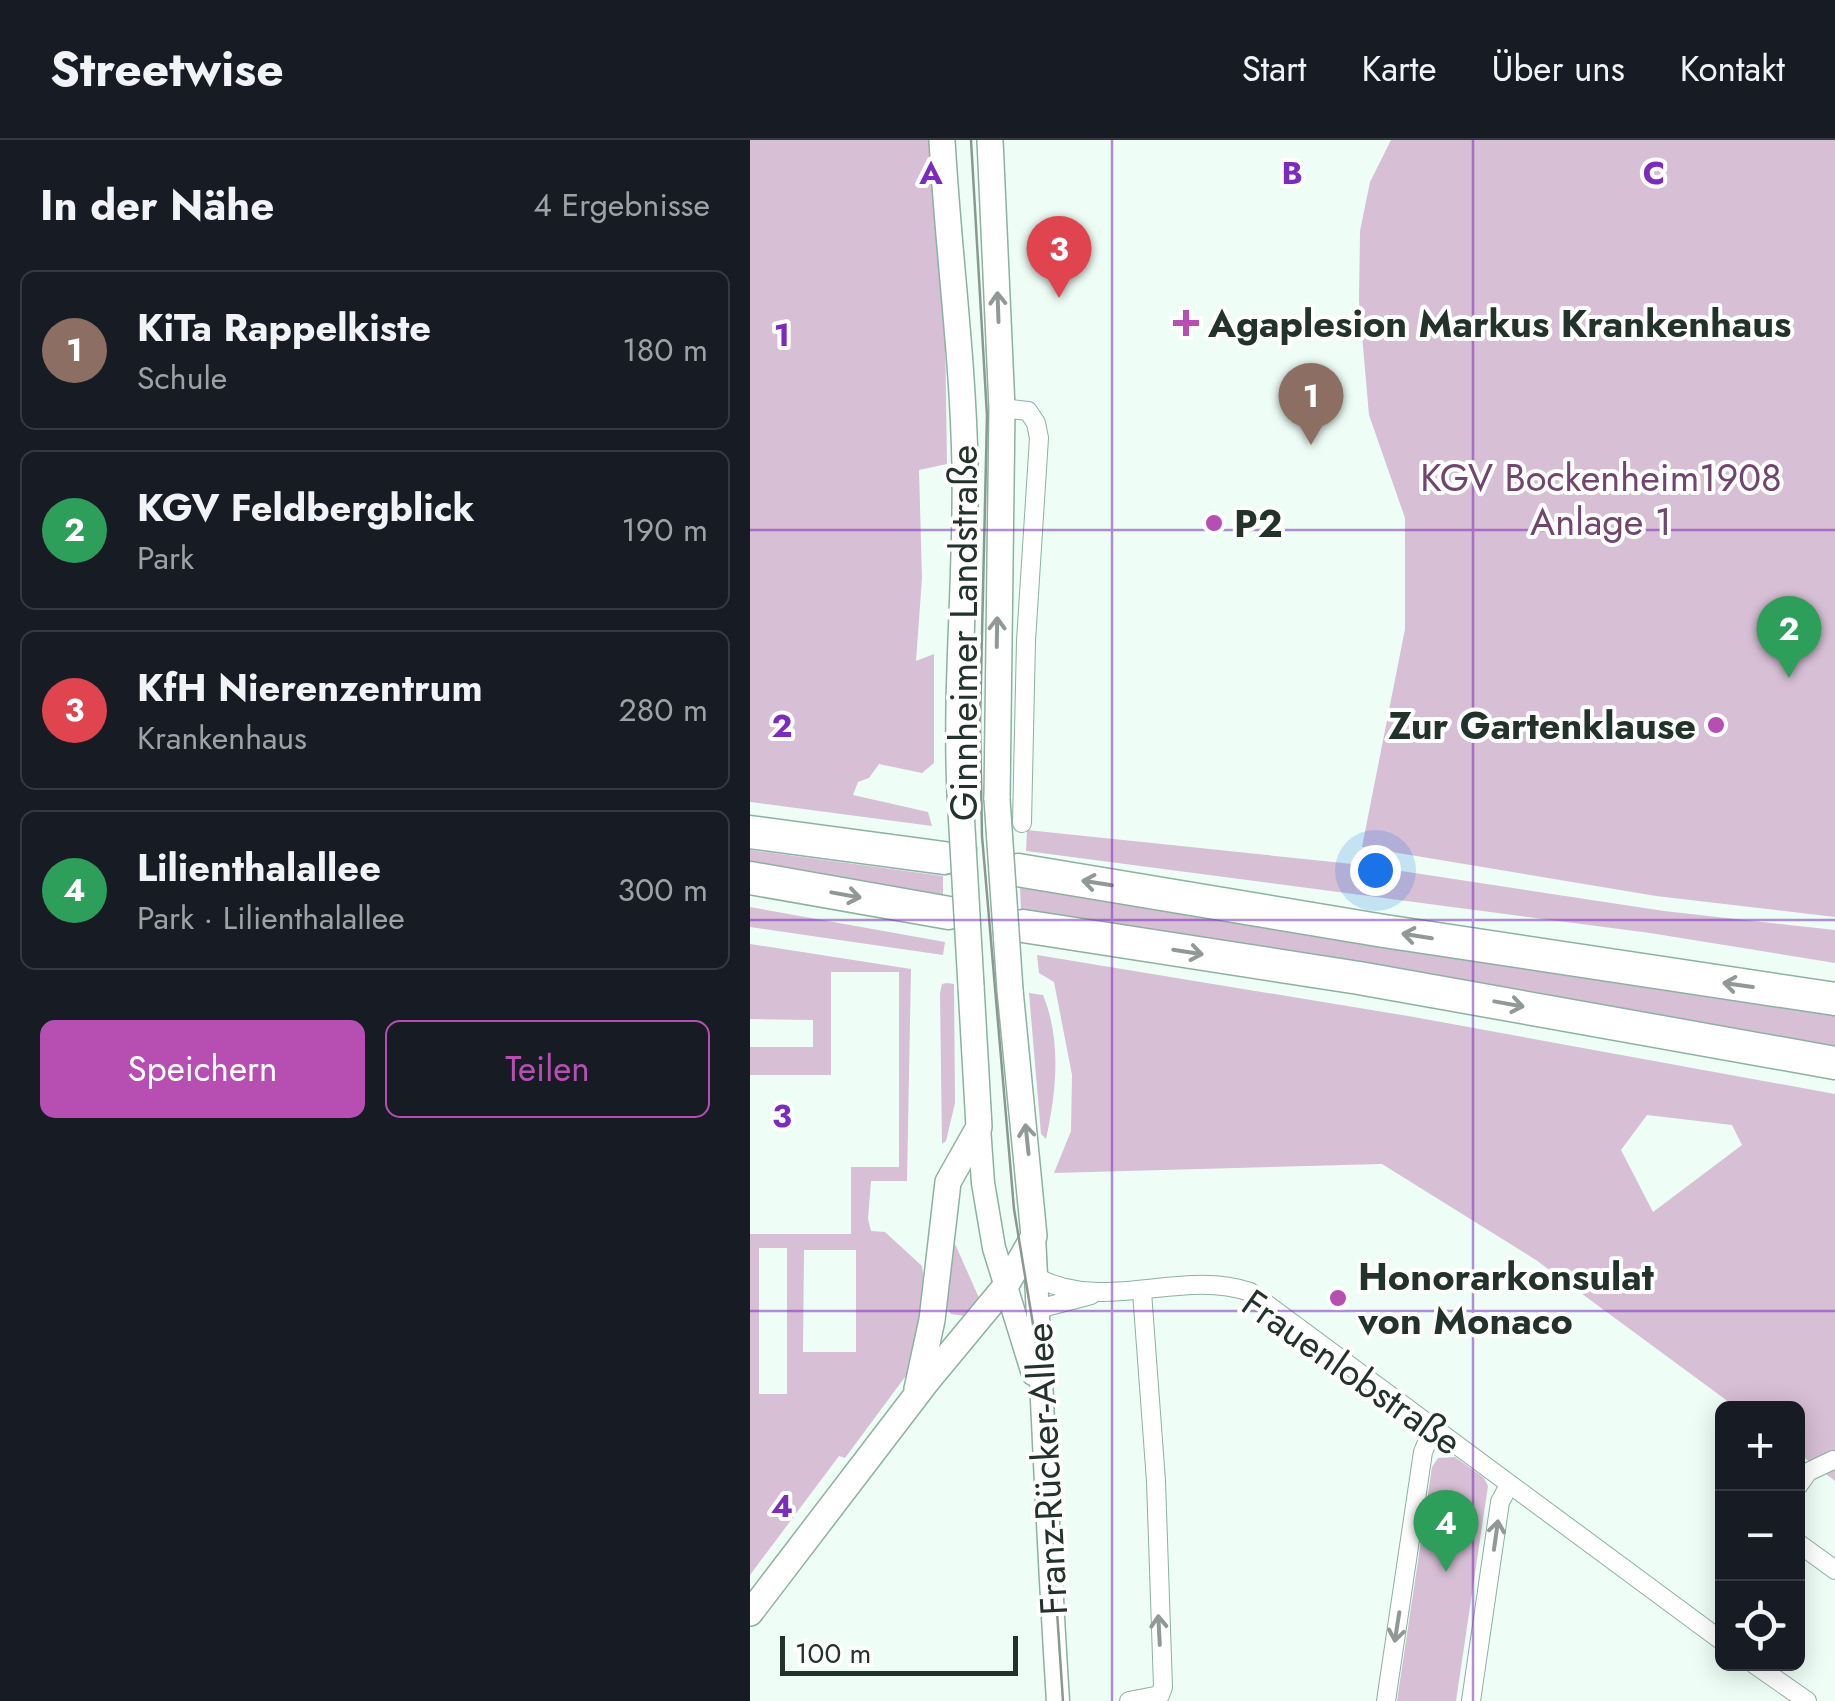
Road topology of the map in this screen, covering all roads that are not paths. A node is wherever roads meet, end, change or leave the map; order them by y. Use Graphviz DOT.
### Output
graph roads {
  1 [pos="946,140"];
  2 [pos="988,140"];
  3 [pos="1002,408"];
  4 [pos="1022,823"];
  5 [pos="750,832"];
  6 [pos="944,858"];
  7 [pos="1018,870"];
  8 [pos="750,878"];
  9 [pos="949,912"];
  10 [pos="1023,926"];
  11 [pos="1835,998"];
  12 [pos="1835,1063"];
  13 [pos="979,1127"];
  14 [pos="1034,1236"];
  15 [pos="1036,1277"];
  16 [pos="1005,1287"];
  17 [pos="936,1290"];
  18 [pos="1142,1292"];
  19 [pos="1101,1293"];
  20 [pos="1038,1310"];
  21 [pos="1014,1313"];
  22 [pos="975,1324"];
  23 [pos="916,1396"];
  24 [pos="1040,1416"];
  25 [pos="1433,1428"];
  26 [pos="1833,1460"];
  27 [pos="1805,1476"];
  28 [pos="1509,1485"];
  29 [pos="1805,1548"];
  30 [pos="1835,1570"];
  31 [pos="750,1613"];
  32 [pos="1715,1636"];
  33 [pos="1764,1671"];
  34 [pos="1058,1701"];
  35 [pos="1129,1701"];
  36 [pos="1386,1701"];
  37 [pos="1471,1701"];
  38 [pos="1808,1701"];
  1 -- 2 [label="main road"];
  1 -- 13 [label="main road, Ginnheimer Landstraße, bridge"];
  3 -- 2 [label="main road, Ginnheimer Landstraße, one-way"];
  3 -- 4 [label="street, Ginnheimer Landstraße"];
  14 -- 3 [label="main road, Ginnheimer Landstraße, one-way, bridge"];
  5 -- 6 [label="highway"];
  11 -- 7 [label="highway, one-way"];
  8 -- 9 [label="highway, one-way"];
  10 -- 12 [label="highway, one-way"];
  13 -- 16 [label="street, Ginnheimer Landstraße"];
  13 -- 17 [label="main road"];
  14 -- 15 [label="street, Franz-Rücker-Allee"];
  14 -- 16 [label="main road"];
  15 -- 19 [label="street, Frauenlobstraße"];
  15 -- 20 [label="street, Franz-Rücker-Allee"];
  16 -- 21 [label="street, Ginnheimer Landstraße"];
  16 -- 22 [label="main road"];
  17 -- 22 [label="main road"];
  17 -- 23 [label="main road"];
  18 -- 19 [label="street, Frauenlobstraße"];
  18 -- 25 [label="street, Frauenlobstraße"];
  35 -- 18 [label="street, one-way"];
  19 -- 20 [label="street, Frauenlobstraße"];
  20 -- 21 [label="street"];
  20 -- 24 [label="street, Franz-Rücker-Allee"];
  21 -- 22 [label="street"];
  21 -- 24 [label="street, Ginnheimer Landstraße"];
  22 -- 23 [label="main road"];
  23 -- 31 [label="main road"];
  24 -- 34 [label="street, Franz-Rücker-Allee"];
  25 -- 28 [label="street, Frauenlobstraße"];
  25 -- 36 [label="street, one-way"];
  26 -- 27 [label="street"];
  28 -- 32 [label="street, Frauenlobstraße"];
  37 -- 28 [label="street, one-way"];
  29 -- 30 [label="street"];
  33 -- 38 [label="street"];
}
